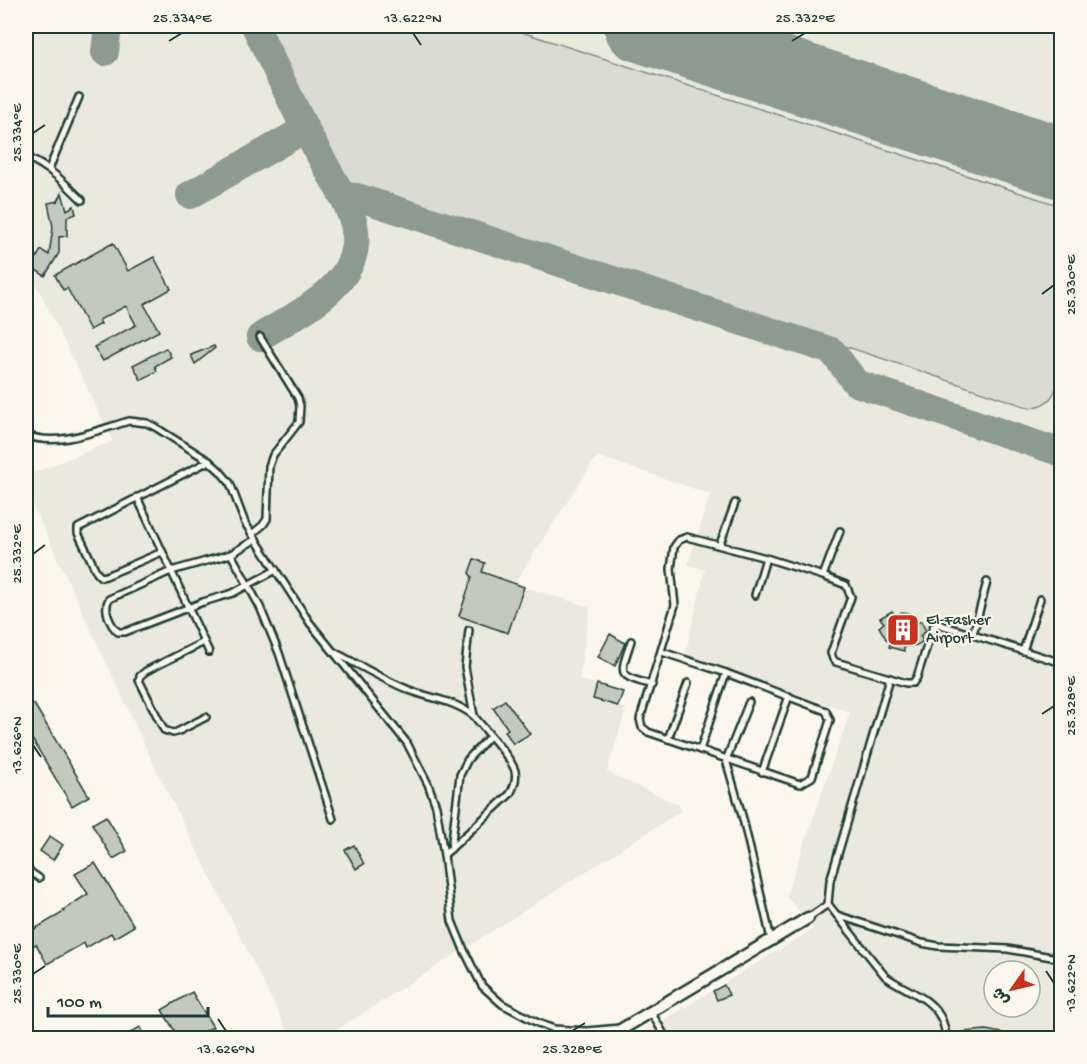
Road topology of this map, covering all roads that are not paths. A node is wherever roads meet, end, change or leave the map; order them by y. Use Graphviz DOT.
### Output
graph roads {
  1 [pos="79,97"];
  2 [pos="26,157"];
  3 [pos="49,169"];
  4 [pos="82,200"];
  5 [pos="260,337"];
  6 [pos="26,435"];
  7 [pos="209,461"];
  8 [pos="137,497"];
  9 [pos="735,503"];
  10 [pos="840,531"];
  11 [pos="254,537"];
  12 [pos="720,544"];
  13 [pos="162,552"];
  14 [pos="231,554"];
  15 [pos="766,558"];
  16 [pos="276,570"];
  17 [pos="171,572"];
  18 [pos="823,576"];
  19 [pos="987,582"];
  20 [pos="248,585"];
  21 [pos="755,595"];
  22 [pos="1040,599"];
  23 [pos="188,608"];
  24 [pos="469,630"];
  25 [pos="973,634"];
  26 [pos="631,641"];
  27 [pos="204,642"];
  28 [pos="331,651"];
  29 [pos="1023,651"];
  30 [pos="209,652"];
  31 [pos="662,652"];
  32 [pos="1062,663"];
  33 [pos="726,673"];
  34 [pos="890,678"];
  35 [pos="688,683"];
  36 [pos="652,685"];
  37 [pos="789,696"];
  38 [pos="749,702"];
  39 [pos="474,716"];
  40 [pos="206,717"];
  41 [pos="490,736"];
  42 [pos="668,739"];
  43 [pos="700,750"];
  44 [pos="726,760"];
  45 [pos="762,772"];
  46 [pos="333,819"];
  47 [pos="451,849"];
  48 [pos="444,855"];
  49 [pos="26,869"];
  50 [pos="39,878"];
  51 [pos="828,904"];
  52 [pos="837,915"];
  53 [pos="808,918"];
  54 [pos="771,939"];
  55 [pos="1062,959"];
  56 [pos="651,1012"];
  57 [pos="625,1027"];
  58 [pos="607,1038"];
  59 [pos="666,1038"];
  60 [pos="947,1038"];
  1 -- 3 [label="lane"];
  2 -- 3 [label="lane"];
  3 -- 4 [label="lane"];
  5 -- 11 [label="lane"];
  6 -- 7 [label="lane"];
  7 -- 8 [label="lane"];
  7 -- 11 [label="lane"];
  8 -- 13 [label="lane"];
  8 -- 13 [label="lane"];
  9 -- 12 [label="lane"];
  10 -- 18 [label="lane"];
  11 -- 14 [label="lane"];
  11 -- 16 [label="lane"];
  12 -- 15 [label="lane"];
  12 -- 31 [label="lane"];
  13 -- 17 [label="lane"];
  14 -- 17 [label="lane"];
  14 -- 20 [label="lane"];
  15 -- 18 [label="lane"];
  15 -- 21 [label="lane"];
  16 -- 20 [label="lane"];
  16 -- 28 [label="lane"];
  17 -- 23 [label="lane"];
  17 -- 23 [label="lane"];
  18 -- 34 [label="lane"];
  19 -- 25 [label="lane"];
  20 -- 23 [label="lane"];
  20 -- 46 [label="lane"];
  22 -- 29 [label="lane"];
  23 -- 27 [label="lane"];
  24 -- 39 [label="lane"];
  25 -- 29 [label="lane"];
  25 -- 34 [label="lane"];
  26 -- 36 [label="lane"];
  27 -- 30 [label="lane"];
  27 -- 40 [label="lane"];
  28 -- 39 [label="lane"];
  28 -- 48 [label="lane"];
  29 -- 32 [label="lane"];
  31 -- 33 [label="lane"];
  31 -- 36 [label="lane"];
  33 -- 37 [label="lane"];
  33 -- 43 [label="lane"];
  34 -- 51 [label="lane"];
  35 -- 42 [label="lane"];
  36 -- 42 [label="lane"];
  37 -- 45 [label="lane"];
  37 -- 45 [label="lane"];
  38 -- 44 [label="lane"];
  39 -- 41 [label="lane"];
  41 -- 47 [label="lane"];
  41 -- 47 [label="lane"];
  42 -- 43 [label="lane"];
  43 -- 44 [label="lane"];
  44 -- 45 [label="lane"];
  44 -- 54 [label="lane"];
  47 -- 48 [label="lane"];
  48 -- 57 [label="lane"];
  49 -- 50 [label="lane"];
  51 -- 52 [label="lane"];
  51 -- 53 [label="lane"];
  52 -- 55 [label="lane"];
  52 -- 60 [label="lane"];
  53 -- 54 [label="street"];
  54 -- 56 [label="street"];
  56 -- 57 [label="street"];
  56 -- 59 [label="lane"];
  57 -- 58 [label="street"];
}
